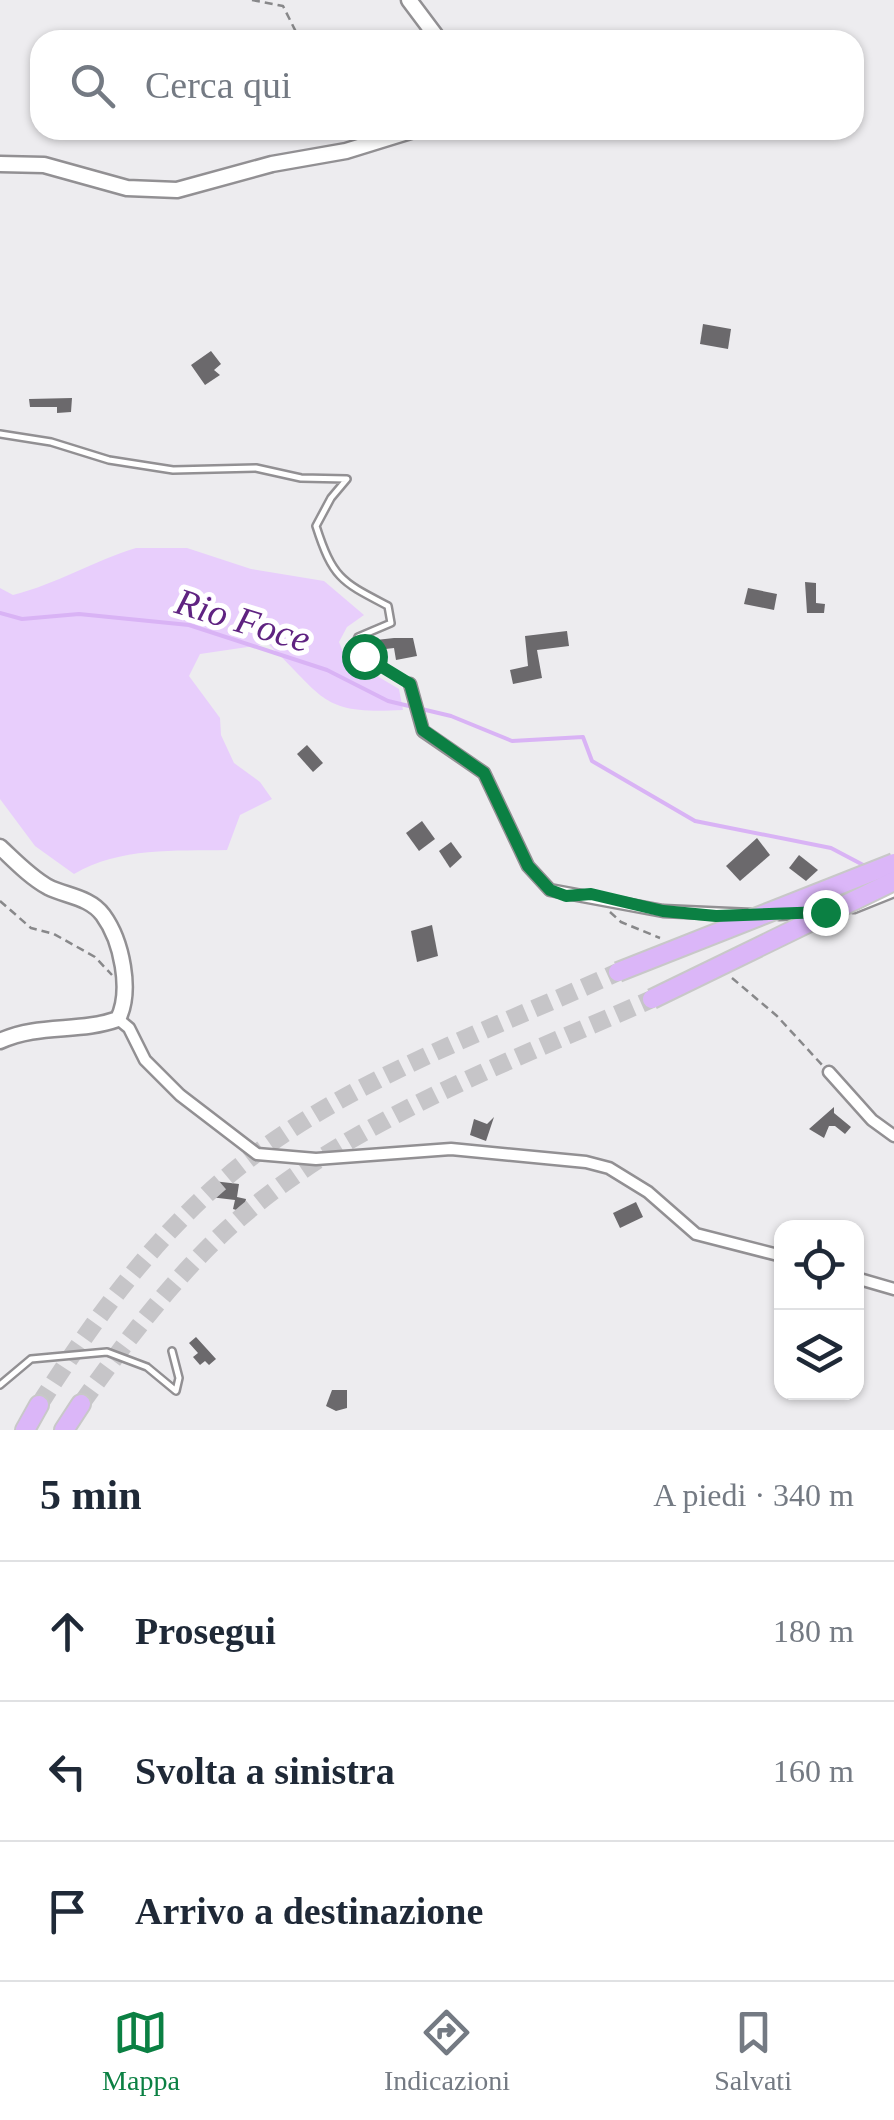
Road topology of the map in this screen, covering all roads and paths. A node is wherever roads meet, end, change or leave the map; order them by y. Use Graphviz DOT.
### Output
graph roads {
  1 [pos="252,0"];
  2 [pos="409,0"];
  3 [pos="295,30"];
  4 [pos="432,30"];
  5 [pos="383,140"];
  6 [pos="0,164"];
  7 [pos="0,434"];
  8 [pos="410,684"];
  9 [pos="0,847"];
  10 [pos="894,864"];
  11 [pos="894,881"];
  12 [pos="894,890"];
  13 [pos="0,900"];
  14 [pos="618,972"];
  15 [pos="125,992"];
  16 [pos="652,1000"];
  17 [pos="118,1019"];
  18 [pos="0,1041"];
  19 [pos="829,1072"];
  20 [pos="894,1136"];
  21 [pos="774,1254"];
  22 [pos="864,1280"];
  23 [pos="894,1289"];
  24 [pos="172,1351"];
  25 [pos="0,1384"];
  26 [pos="39,1404"];
  27 [pos="81,1404"];
  28 [pos="25,1430"];
  29 [pos="64,1430"];
  1 -- 3 [label="path"];
  2 -- 4 [label="main road"];
  5 -- 6 [label="main road"];
  7 -- 8 [label="lane"];
  8 -- 12 [label="street"];
  9 -- 15 [label="main road"];
  10 -- 14 [label="highway, bridge"];
  11 -- 16 [label="highway, bridge"];
  13 -- 15 [label="path"];
  15 -- 17 [label="main road"];
  17 -- 18 [label="main road"];
  17 -- 21 [label="street"];
  19 -- 20 [label="street"];
  22 -- 23 [label="street"];
  24 -- 25 [label="lane"];
  26 -- 28 [label="highway"];
  27 -- 29 [label="highway"];
}
